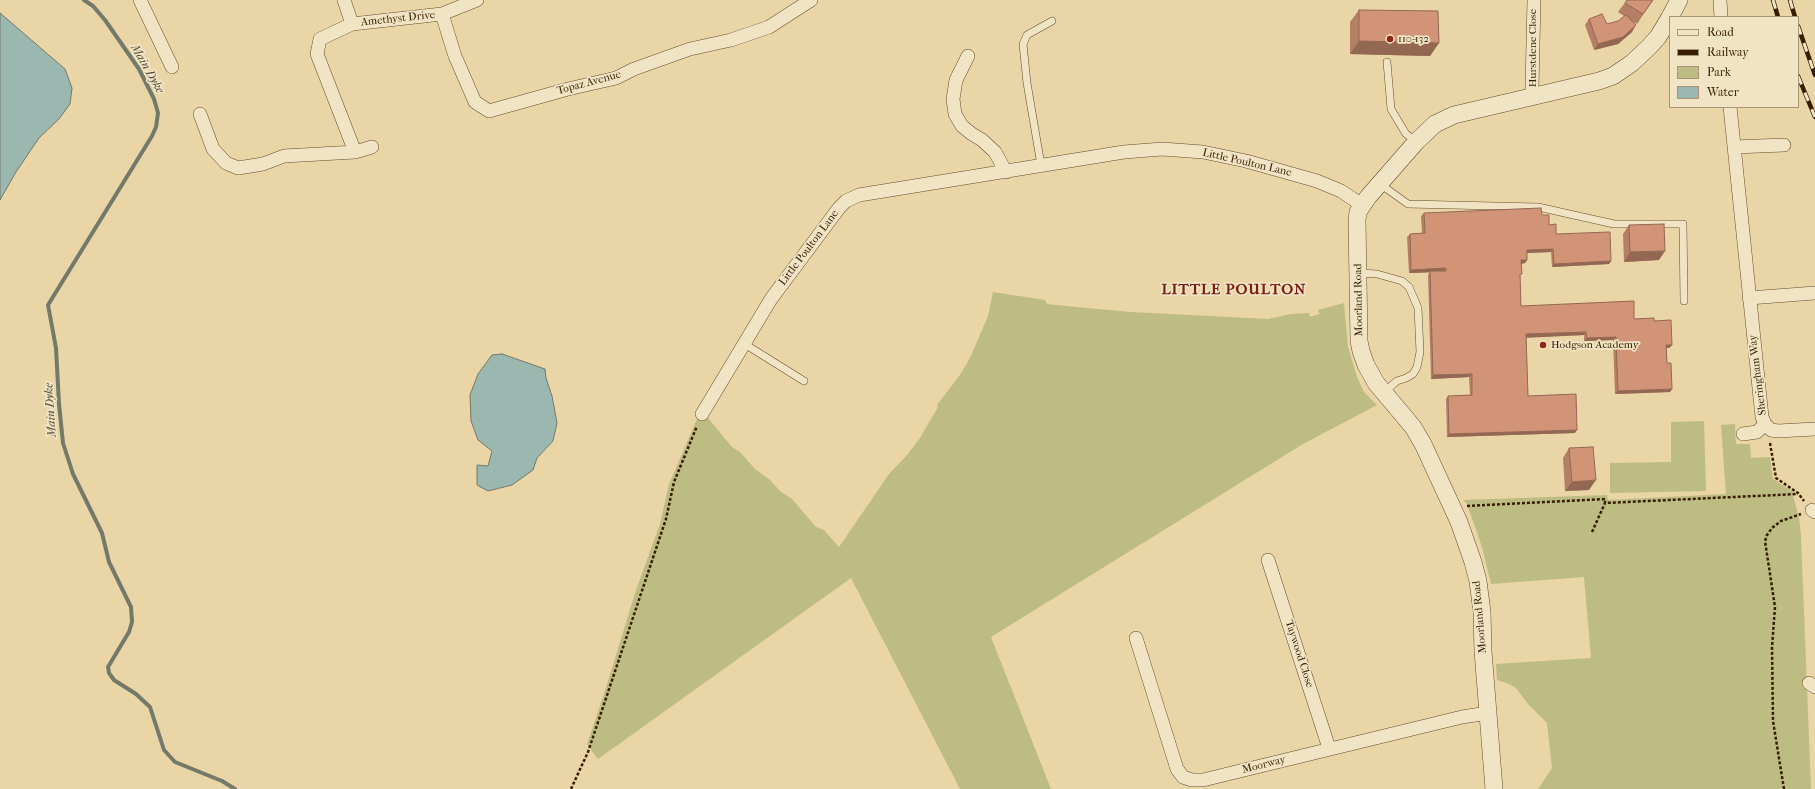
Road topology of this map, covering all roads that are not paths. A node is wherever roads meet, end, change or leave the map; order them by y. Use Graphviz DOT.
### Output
graph roads {
  1 [pos="140,0"];
  2 [pos="344,0"];
  3 [pos="477,0"];
  4 [pos="811,0"];
  5 [pos="1534,0"];
  6 [pos="1679,0"];
  7 [pos="1720,0"];
  8 [pos="442,14"];
  9 [pos="1671,16"];
  10 [pos="1721,16"];
  11 [pos="1669,19"];
  12 [pos="1052,21"];
  13 [pos="352,24"];
  14 [pos="968,56"];
  15 [pos="1387,62"];
  16 [pos="172,67"];
  17 [pos="1533,96"];
  18 [pos="1730,108"];
  19 [pos="200,114"];
  20 [pos="1417,141"];
  21 [pos="1784,144"];
  22 [pos="372,147"];
  23 [pos="1734,147"];
  24 [pos="355,152"];
  25 [pos="1041,166"];
  26 [pos="1006,172"];
  27 [pos="1380,184"];
  28 [pos="1362,205"];
  29 [pos="1359,273"];
  30 [pos="1815,293"];
  31 [pos="1749,298"];
  32 [pos="1684,301"];
  33 [pos="743,343"];
  34 [pos="804,382"];
  35 [pos="1384,392"];
  36 [pos="702,414"];
  37 [pos="1768,427"];
  38 [pos="1815,429"];
  39 [pos="1743,434"];
  40 [pos="1268,560"];
  41 [pos="1136,638"];
  42 [pos="1488,713"];
  43 [pos="1329,748"];
  44 [pos="1494,789"];
  1 -- 16 [label="street"];
  2 -- 13 [label="street"];
  3 -- 8 [label="street, Amethyst Drive"];
  4 -- 8 [label="street, Topaz Avenue"];
  5 -- 17 [label="street, Hurstdene Close"];
  6 -- 9 [label="street, Moorland Road"];
  7 -- 10 [label="street"];
  8 -- 13 [label="street, Amethyst Drive"];
  11 -- 17 [label="street, Moorland Road"];
  12 -- 25 [label="lane"];
  13 -- 24 [label="street, Amethyst Drive"];
  14 -- 26 [label="street"];
  15 -- 20 [label="lane"];
  17 -- 20 [label="street, Moorland Road"];
  18 -- 23 [label="street, Sheringham Way"];
  19 -- 24 [label="street"];
  20 -- 27 [label="street, Moorland Road"];
  21 -- 23 [label="street"];
  22 -- 24 [label="street"];
  23 -- 31 [label="street, Sheringham Way"];
  25 -- 26 [label="street, Little Poulton Lane"];
  25 -- 28 [label="street, Little Poulton Lane"];
  26 -- 33 [label="street, Little Poulton Lane"];
  27 -- 28 [label="street, Moorland Road"];
  27 -- 32 [label="lane"];
  28 -- 29 [label="street, Moorland Road"];
  29 -- 35 [label="street, Moorland Road"];
  29 -- 35 [label="lane"];
  30 -- 31 [label="street"];
  31 -- 37 [label="street, Sheringham Way"];
  33 -- 34 [label="lane"];
  33 -- 36 [label="street, Little Poulton Lane"];
  35 -- 42 [label="street, Moorland Road"];
  37 -- 38 [label="street, Sheringham Way"];
  37 -- 39 [label="street"];
  40 -- 43 [label="street, Taywood Close"];
  41 -- 43 [label="street, Moorway"];
  42 -- 43 [label="street, Moorway"];
  42 -- 44 [label="street, Moorland Road"];
}
